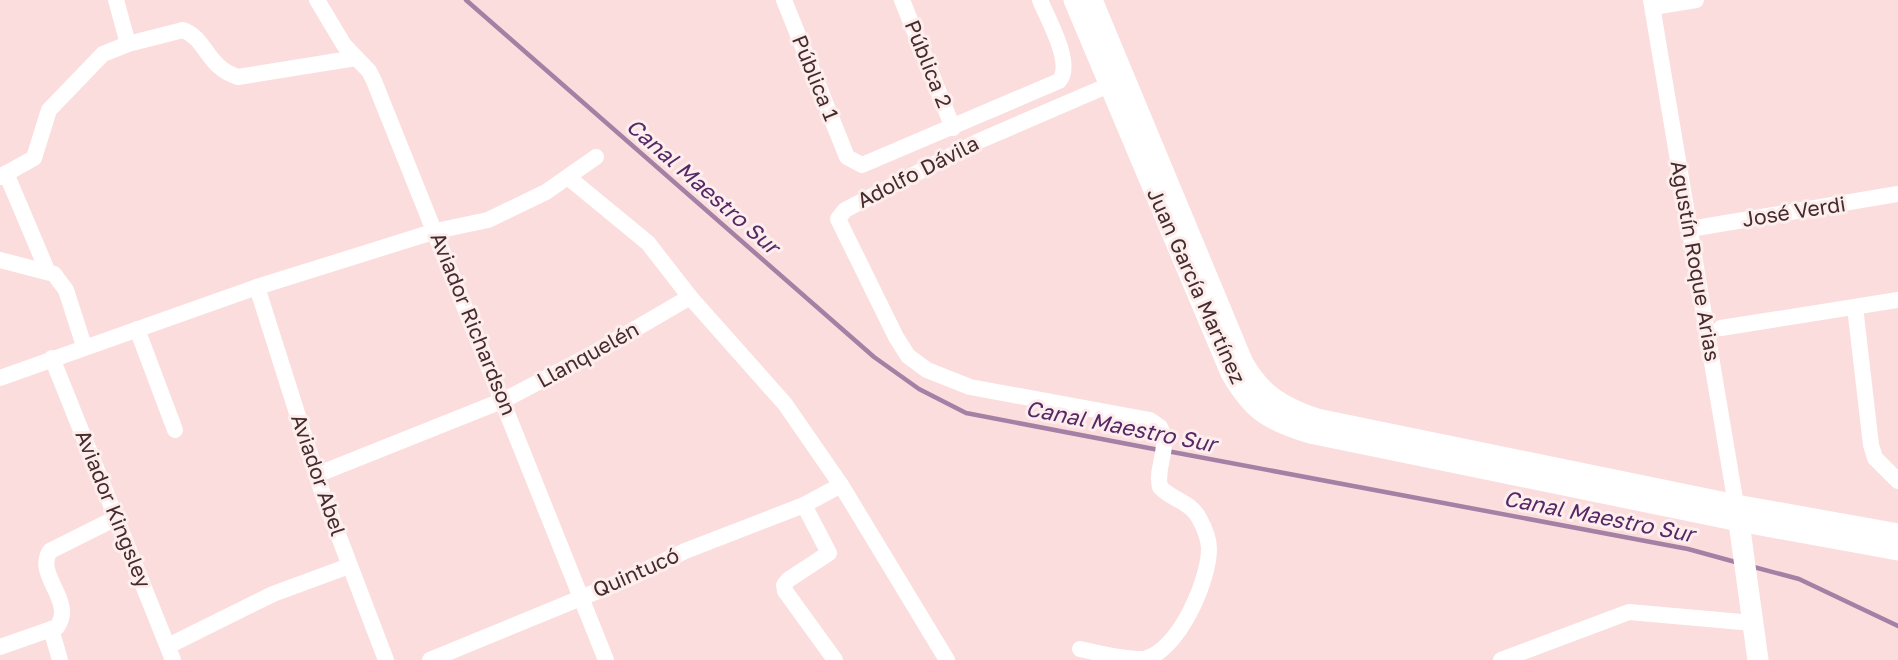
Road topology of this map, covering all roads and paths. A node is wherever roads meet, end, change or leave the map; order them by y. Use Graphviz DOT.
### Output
graph roads {
  1 [pos="116,0"];
  2 [pos="317,0"];
  3 [pos="784,0"];
  4 [pos="903,0"];
  5 [pos="1040,0"];
  6 [pos="1074,0"];
  7 [pos="1092,0"];
  8 [pos="1696,0"];
  9 [pos="1652,4"];
  10 [pos="128,44"];
  11 [pos="356,58"];
  12 [pos="1109,85"];
  13 [pos="953,128"];
  14 [pos="596,157"];
  15 [pos="3,175"];
  16 [pos="569,178"];
  17 [pos="1898,194"];
  18 [pos="1690,229"];
  19 [pos="436,231"];
  20 [pos="0,260"];
  21 [pos="47,270"];
  22 [pos="257,287"];
  23 [pos="690,297"];
  24 [pos="1898,300"];
  25 [pos="1855,307"];
  26 [pos="1721,328"];
  27 [pos="137,329"];
  28 [pos="84,346"];
  29 [pos="52,358"];
  30 [pos="0,378"];
  31 [pos="504,400"];
  32 [pos="174,430"];
  33 [pos="316,474"];
  34 [pos="1898,481"];
  35 [pos="841,485"];
  36 [pos="804,505"];
  37 [pos="1738,513"];
  38 [pos="118,517"];
  39 [pos="1898,534"];
  40 [pos="1898,550"];
  41 [pos="349,566"];
  42 [pos="582,597"];
  43 [pos="1753,623"];
  44 [pos="51,629"];
  45 [pos="0,646"];
  46 [pos="1080,649"];
  47 [pos="171,653"];
  48 [pos="60,660"];
  49 [pos="386,660"];
  50 [pos="430,660"];
  51 [pos="606,660"];
  52 [pos="835,660"];
  53 [pos="947,660"];
  54 [pos="1501,660"];
  55 [pos="1758,660"];
  1 -- 10 [label="street"];
  2 -- 11 [label="street, Aviador Richardson"];
  3 -- 13 [label="street, Pública 1"];
  4 -- 13 [label="street, Pública 2"];
  5 -- 13 [label="street"];
  6 -- 12 [label="main road, Juan García Martínez"];
  7 -- 37 [label="main road, Juan García Martínez"];
  8 -- 9 [label="street"];
  9 -- 18 [label="street, Agustín Roque Arias"];
  10 -- 11 [label="street"];
  10 -- 15 [label="street"];
  11 -- 19 [label="street, Aviador Richardson"];
  12 -- 37 [label="main road, Juan García Martínez"];
  12 -- 46 [label="street, Adolfo Dávila"];
  14 -- 16 [label="street"];
  15 -- 21 [label="street"];
  16 -- 19 [label="street"];
  16 -- 23 [label="street"];
  17 -- 18 [label="street, José Verdi"];
  18 -- 37 [label="street, Agustín Roque Arias"];
  19 -- 22 [label="street"];
  19 -- 31 [label="street, Aviador Richardson"];
  20 -- 21 [label="street"];
  21 -- 28 [label="street"];
  22 -- 27 [label="street"];
  22 -- 33 [label="street, Aviador Abel"];
  23 -- 31 [label="street, Llanquelén"];
  23 -- 35 [label="street"];
  24 -- 25 [label="street"];
  25 -- 26 [label="street"];
  25 -- 34 [label="street"];
  27 -- 28 [label="street"];
  27 -- 32 [label="street"];
  28 -- 29 [label="street"];
  29 -- 30 [label="street"];
  29 -- 38 [label="street, Aviador Kingsley"];
  31 -- 33 [label="street, Llanquelén"];
  31 -- 42 [label="street, Aviador Richardson"];
  33 -- 41 [label="street, Aviador Abel"];
  35 -- 36 [label="street, Quintucó"];
  35 -- 53 [label="street"];
  36 -- 42 [label="street, Quintucó"];
  36 -- 52 [label="street"];
  37 -- 39 [label="main road"];
  37 -- 40 [label="main road"];
  37 -- 43 [label="main road"];
  38 -- 44 [label="street"];
  38 -- 47 [label="street, Aviador Kingsley"];
  41 -- 47 [label="street"];
  41 -- 49 [label="street, Aviador Abel"];
  42 -- 50 [label="street, Quintucó"];
  42 -- 51 [label="street, Aviador Richardson"];
  43 -- 54 [label="street"];
  43 -- 55 [label="main road"];
  44 -- 45 [label="street"];
  44 -- 48 [label="street"];
}
